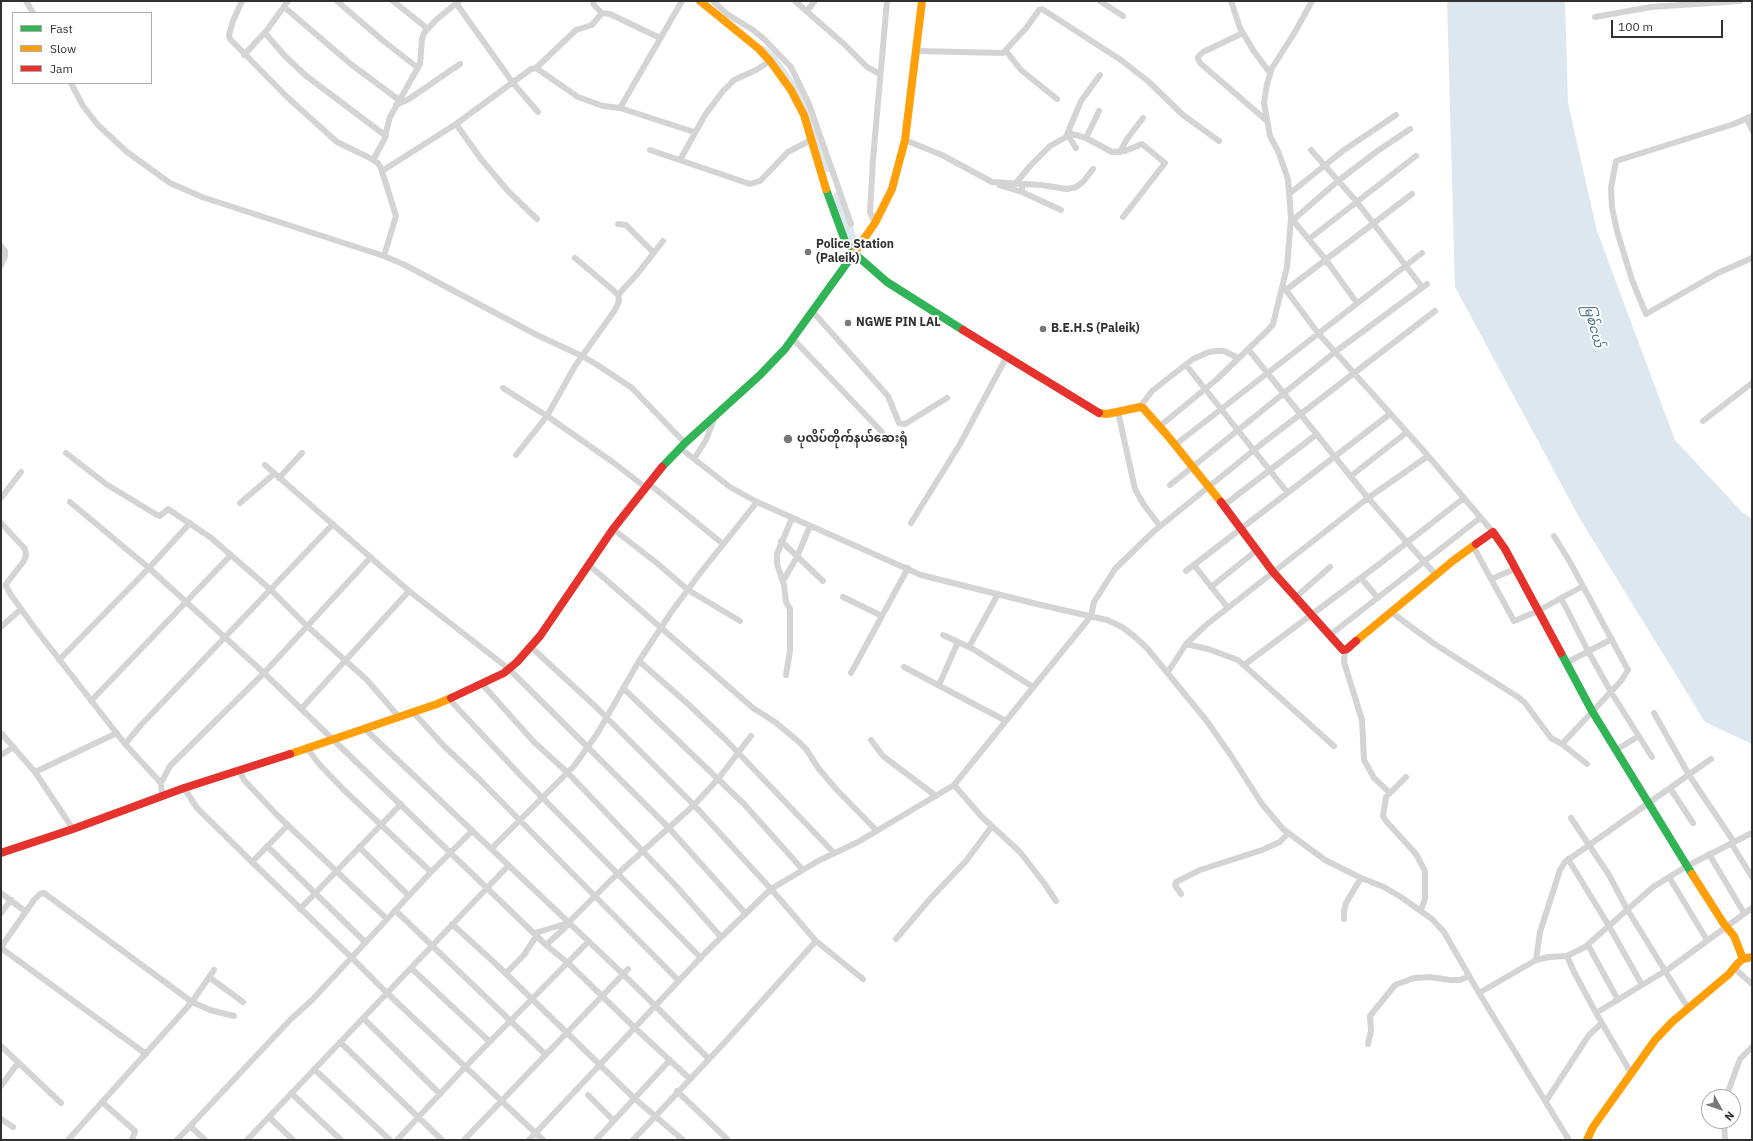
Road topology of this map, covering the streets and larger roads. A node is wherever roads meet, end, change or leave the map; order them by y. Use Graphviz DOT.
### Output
graph roads {
  1 [pos="26,1"];
  2 [pos="242,1"];
  3 [pos="337,1"];
  4 [pos="393,1"];
  5 [pos="593,1"];
  6 [pos="682,1"];
  7 [pos="700,1"];
  8 [pos="713,1"];
  9 [pos="795,1"];
  10 [pos="815,1"];
  11 [pos="887,1"];
  12 [pos="922,1"];
  13 [pos="1100,1"];
  14 [pos="1231,1"];
  15 [pos="1312,1"];
  16 [pos="1740,1"];
  17 [pos="458,2"];
  18 [pos="286,4"];
  19 [pos="807,11"];
  20 [pos="33,12"];
  21 [pos="602,13"];
  22 [pos="1123,16"];
  23 [pos="1594,17"];
  24 [pos="428,29"];
  25 [pos="265,33"];
  26 [pos="758,33"];
  27 [pos="1243,33"];
  28 [pos="660,38"];
  29 [pos="757,45"];
  30 [pos="917,50"];
  31 [pos="1006,51"];
  32 [pos="244,55"];
  33 [pos="770,60"];
  34 [pos="460,64"];
  35 [pos="418,68"];
  36 [pos="536,68"];
  37 [pos="1270,73"];
  38 [pos="880,74"];
  39 [pos="1100,75"];
  40 [pos="514,83"];
  41 [pos="71,84"];
  42 [pos="1057,99"];
  43 [pos="398,102"];
  44 [pos="620,108"];
  45 [pos="1099,110"];
  46 [pos="538,112"];
  47 [pos="1396,115"];
  48 [pos="1750,117"];
  49 [pos="1143,118"];
  50 [pos="1267,121"];
  51 [pos="456,124"];
  52 [pos="1410,129"];
  53 [pos="1752,130"];
  54 [pos="694,132"];
  55 [pos="1068,134"];
  56 [pos="386,136"];
  57 [pos="1086,138"];
  58 [pos="811,140"];
  59 [pos="905,140"];
  60 [pos="1218,141"];
  61 [pos="1123,145"];
  62 [pos="1076,148"];
  63 [pos="1129,149"];
  64 [pos="650,150"];
  65 [pos="1311,150"];
  66 [pos="1120,152"];
  67 [pos="1416,156"];
  68 [pos="373,160"];
  69 [pos="680,160"];
  70 [pos="1325,166"];
  71 [pos="1093,169"];
  72 [pos="382,171"];
  73 [pos="1338,180"];
  74 [pos="996,182"];
  75 [pos="1019,184"];
  76 [pos="1022,192"];
  77 [pos="1290,194"];
  78 [pos="1412,194"];
  79 [pos="1357,202"];
  80 [pos="1061,210"];
  81 [pos="1123,216"];
  82 [pos="537,219"];
  83 [pos="1292,219"];
  84 [pos="1374,223"];
  85 [pos="618,224"];
  86 [pos="851,224"];
  87 [pos="875,224"];
  88 [pos="1309,239"];
  89 [pos="663,241"];
  90 [pos="1,246"];
  91 [pos="654,252"];
  92 [pos="1422,253"];
  93 [pos="855,254"];
  94 [pos="384,256"];
  95 [pos="575,258"];
  96 [pos="1752,258"];
  97 [pos="1326,260"];
  98 [pos="1,265"];
  99 [pos="1406,265"];
  100 [pos="1285,288"];
  101 [pos="618,295"];
  102 [pos="1357,303"];
  103 [pos="1435,311"];
  104 [pos="813,312"];
  105 [pos="1318,333"];
  106 [pos="793,338"];
  107 [pos="1248,349"];
  108 [pos="1335,352"];
  109 [pos="582,356"];
  110 [pos="1007,356"];
  111 [pos="1238,358"];
  112 [pos="1186,365"];
  113 [pos="1267,372"];
  114 [pos="1353,373"];
  115 [pos="1752,383"];
  116 [pos="503,388"];
  117 [pos="1205,389"];
  118 [pos="1283,392"];
  119 [pos="947,398"];
  120 [pos="1140,407"];
  121 [pos="1221,409"];
  122 [pos="1118,412"];
  123 [pos="1301,414"];
  124 [pos="1390,414"];
  125 [pos="716,415"];
  126 [pos="547,416"];
  127 [pos="1703,421"];
  128 [pos="1160,426"];
  129 [pos="1237,430"];
  130 [pos="882,432"];
  131 [pos="1407,432"];
  132 [pos="1317,434"];
  133 [pos="683,445"];
  134 [pos="1175,445"];
  135 [pos="1254,450"];
  136 [pos="66,453"];
  137 [pos="302,453"];
  138 [pos="516,455"];
  139 [pos="1334,455"];
  140 [pos="1428,456"];
  141 [pos="694,458"];
  142 [pos="265,465"];
  143 [pos="1192,466"];
  144 [pos="1270,471"];
  145 [pos="21,472"];
  146 [pos="276,476"];
  147 [pos="1351,476"];
  148 [pos="647,485"];
  149 [pos="1170,485"];
  150 [pos="1209,487"];
  151 [pos="1287,492"];
  152 [pos="1,498"];
  153 [pos="1368,498"];
  154 [pos="1464,498"];
  155 [pos="70,502"];
  156 [pos="757,502"];
  157 [pos="240,503"];
  158 [pos="1223,506"];
  159 [pos="792,518"];
  160 [pos="1480,518"];
  161 [pos="1,523"];
  162 [pos="190,523"];
  163 [pos="911,523"];
  164 [pos="333,524"];
  165 [pos="810,526"];
  166 [pos="1160,526"];
  167 [pos="1240,528"];
  168 [pos="613,530"];
  169 [pos="1493,532"];
  170 [pos="1554,536"];
  171 [pos="781,541"];
  172 [pos="1406,542"];
  173 [pos="723,544"];
  174 [pos="1473,546"];
  175 [pos="1257,550"];
  176 [pos="231,555"];
  177 [pos="371,557"];
  178 [pos="797,557"];
  179 [pos="1423,561"];
  180 [pos="589,565"];
  181 [pos="1194,565"];
  182 [pos="149,568"];
  183 [pos="908,568"];
  184 [pos="1330,568"];
  185 [pos="1515,569"];
  186 [pos="1186,571"];
  187 [pos="1273,572"];
  188 [pos="1436,575"];
  189 [pos="1361,578"];
  190 [pos="1491,579"];
  191 [pos="783,580"];
  192 [pos="823,581"];
  193 [pos="1211,586"];
  194 [pos="1583,586"];
  195 [pos="270,589"];
  196 [pos="688,590"];
  197 [pos="409,591"];
  198 [pos="998,594"];
  199 [pos="843,597"];
  200 [pos="1296,597"];
  201 [pos="1378,598"];
  202 [pos="1561,598"];
  203 [pos="185,602"];
  204 [pos="1228,608"];
  205 [pos="21,609"];
  206 [pos="1538,611"];
  207 [pos="1391,612"];
  208 [pos="1312,615"];
  209 [pos="882,616"];
  210 [pos="1091,616"];
  211 [pos="740,621"];
  212 [pos="307,626"];
  213 [pos="1,627"];
  214 [pos="660,628"];
  215 [pos="943,635"];
  216 [pos="1330,635"];
  217 [pos="225,637"];
  218 [pos="1612,639"];
  219 [pos="958,642"];
  220 [pos="1186,644"];
  221 [pos="531,646"];
  222 [pos="969,647"];
  223 [pos="1345,650"];
  224 [pos="1588,651"];
  225 [pos="59,660"];
  226 [pos="346,661"];
  227 [pos="639,661"];
  228 [pos="1566,663"];
  229 [pos="1244,665"];
  230 [pos="904,667"];
  231 [pos="509,670"];
  232 [pos="1168,672"];
  233 [pos="264,673"];
  234 [pos="851,673"];
  235 [pos="786,675"];
  236 [pos="482,684"];
  237 [pos="940,685"];
  238 [pos="1033,687"];
  239 [pos="623,688"];
  240 [pos="1611,692"];
  241 [pos="449,699"];
  242 [pos="91,701"];
  243 [pos="301,709"];
  244 [pos="1592,710"];
  245 [pos="413,712"];
  246 [pos="1654,713"];
  247 [pos="399,717"];
  248 [pos="607,718"];
  249 [pos="1006,721"];
  250 [pos="365,729"];
  251 [pos="1,733"];
  252 [pos="117,733"];
  253 [pos="751,736"];
  254 [pos="1639,736"];
  255 [pos="334,740"];
  256 [pos="871,740"];
  257 [pos="125,744"];
  258 [pos="1562,744"];
  259 [pos="588,746"];
  260 [pos="1334,746"];
  261 [pos="14,747"];
  262 [pos="307,748"];
  263 [pos="1616,750"];
  264 [pos="738,753"];
  265 [pos="1,755"];
  266 [pos="1652,757"];
  267 [pos="1711,759"];
  268 [pos="1587,764"];
  269 [pos="239,770"];
  270 [pos="35,772"];
  271 [pos="568,773"];
  272 [pos="1689,775"];
  273 [pos="1406,777"];
  274 [pos="718,779"];
  275 [pos="161,783"];
  276 [pos="954,785"];
  277 [pos="184,788"];
  278 [pos="1670,788"];
  279 [pos="1390,793"];
  280 [pos="162,796"];
  281 [pos="936,796"];
  282 [pos="543,798"];
  283 [pos="1648,803"];
  284 [pos="401,804"];
  285 [pos="694,805"];
  286 [pos="1571,818"];
  287 [pos="519,821"];
  288 [pos="1693,823"];
  289 [pos="381,824"];
  290 [pos="288,825"];
  291 [pos="992,826"];
  292 [pos="669,828"];
  293 [pos="73,829"];
  294 [pos="472,831"];
  295 [pos="877,831"];
  296 [pos="1288,833"];
  297 [pos="1752,833"];
  298 [pos="1732,842"];
  299 [pos="1589,844"];
  300 [pos="267,846"];
  301 [pos="359,847"];
  302 [pos="491,850"];
  303 [pos="450,852"];
  304 [pos="642,852"];
  305 [pos="1,853"];
  306 [pos="834,853"];
  307 [pos="1709,854"];
  308 [pos="1568,859"];
  309 [pos="252,862"];
  310 [pos="508,866"];
  311 [pos="1687,866"];
  312 [pos="803,870"];
  313 [pos="336,871"];
  314 [pos="431,872"];
  315 [pos="618,874"];
  316 [pos="1669,877"];
  317 [pos="1752,877"];
  318 [pos="1360,878"];
  319 [pos="487,888"];
  320 [pos="771,889"];
  321 [pos="1,893"];
  322 [pos="315,893"];
  323 [pos="1181,894"];
  324 [pos="409,896"];
  325 [pos="594,896"];
  326 [pos="11,900"];
  327 [pos="1056,901"];
  328 [pos="1752,908"];
  329 [pos="300,909"];
  330 [pos="1627,909"];
  331 [pos="396,910"];
  332 [pos="1421,910"];
  333 [pos="26,912"];
  334 [pos="1,913"];
  335 [pos="1744,913"];
  336 [pos="746,914"];
  337 [pos="387,919"];
  338 [pos="1344,919"];
  339 [pos="452,924"];
  340 [pos="568,924"];
  341 [pos="1610,926"];
  342 [pos="1726,927"];
  343 [pos="536,934"];
  344 [pos="722,937"];
  345 [pos="896,938"];
  346 [pos="816,940"];
  347 [pos="1707,940"];
  348 [pos="365,942"];
  349 [pos="588,942"];
  350 [pos="432,945"];
  351 [pos="546,945"];
  352 [pos="1588,945"];
  353 [pos="1,948"];
  354 [pos="1567,956"];
  355 [pos="351,957"];
  356 [pos="1752,957"];
  357 [pos="701,958"];
  358 [pos="1742,959"];
  359 [pos="1536,960"];
  360 [pos="568,963"];
  361 [pos="411,968"];
  362 [pos="1734,968"];
  363 [pos="628,969"];
  364 [pos="214,970"];
  365 [pos="1665,970"];
  366 [pos="506,973"];
  367 [pos="623,974"];
  368 [pos="1469,976"];
  369 [pos="209,977"];
  370 [pos="863,979"];
  371 [pos="679,981"];
  372 [pos="1752,984"];
  373 [pos="1642,985"];
  374 [pos="387,993"];
  375 [pos="1479,993"];
  376 [pos="601,995"];
  377 [pos="532,999"];
  378 [pos="1618,1000"];
  379 [pos="192,1002"];
  380 [pos="243,1002"];
  381 [pos="655,1006"];
  382 [pos="1688,1008"];
  383 [pos="1596,1013"];
  384 [pos="234,1016"];
  385 [pos="363,1018"];
  386 [pos="510,1022"];
  387 [pos="1602,1023"];
  388 [pos="634,1027"];
  389 [pos="566,1032"];
  390 [pos="340,1042"];
  391 [pos="490,1042"];
  392 [pos="1368,1044"];
  393 [pos="1,1046"];
  394 [pos="1752,1047"];
  395 [pos="146,1054"];
  396 [pos="545,1054"];
  397 [pos="709,1059"];
  398 [pos="670,1060"];
  399 [pos="18,1062"];
  400 [pos="600,1064"];
  401 [pos="466,1066"];
  402 [pos="314,1069"];
  403 [pos="1631,1074"];
  404 [pos="690,1079"];
  405 [pos="1,1086"];
  406 [pos="1729,1089"];
  407 [pos="677,1092"];
  408 [pos="291,1093"];
  409 [pos="440,1094"];
  410 [pos="588,1095"];
  411 [pos="634,1098"];
  412 [pos="501,1101"];
  413 [pos="1546,1101"];
  414 [pos="102,1102"];
  415 [pos="61,1103"];
  416 [pos="655,1115"];
  417 [pos="269,1116"];
  418 [pos="418,1118"];
  419 [pos="1,1119"];
  420 [pos="614,1120"];
  421 [pos="190,1126"];
  422 [pos="13,1127"];
  423 [pos="1724,1129"];
  424 [pos="536,1132"];
  425 [pos="635,1139"];
  426 [pos="68,1140"];
  427 [pos="132,1140"];
  428 [pos="177,1140"];
  429 [pos="205,1140"];
  430 [pos="247,1140"];
  431 [pos="293,1140"];
  432 [pos="341,1140"];
  433 [pos="390,1140"];
  434 [pos="397,1140"];
  435 [pos="442,1140"];
  436 [pos="464,1140"];
  437 [pos="529,1140"];
  438 [pos="543,1140"];
  439 [pos="596,1140"];
  440 [pos="683,1140"];
  441 [pos="728,1140"];
  442 [pos="1569,1140"];
  443 [pos="1587,1140"];
  444 [pos="1725,1140"];
  1 -- 20 [label="street"];
  2 -- 32 [label="street"];
  3 -- 35 [label="street"];
  4 -- 24 [label="street"];
  5 -- 21 [label="street"];
  6 -- 28 [label="street"];
  7 -- 29 [label="street"];
  8 -- 26 [label="street"];
  9 -- 19 [label="street"];
  10 -- 19 [label="street"];
  11 -- 38 [label="street"];
  12 -- 30 [label="street"];
  13 -- 22 [label="street"];
  14 -- 27 [label="street"];
  15 -- 37 [label="street"];
  16 -- 23 [label="street"];
  17 -- 24 [label="street"];
  17 -- 40 [label="street"];
  18 -- 25 [label="street"];
  18 -- 43 [label="street"];
  19 -- 38 [label="street"];
  21 -- 28 [label="street"];
  21 -- 36 [label="street"];
  24 -- 35 [label="street"];
  25 -- 32 [label="street"];
  25 -- 56 [label="street"];
  26 -- 29 [label="street"];
  26 -- 86 [label="street"];
  27 -- 37 [label="street"];
  27 -- 50 [label="street"];
  28 -- 44 [label="street"];
  29 -- 33 [label="street"];
  30 -- 31 [label="street"];
  30 -- 59 [label="street"];
  31 -- 42 [label="street"];
  31 -- 60 [label="street"];
  32 -- 68 [label="street"];
  33 -- 54 [label="street"];
  33 -- 58 [label="street"];
  34 -- 43 [label="street"];
  35 -- 43 [label="street"];
  36 -- 40 [label="street"];
  36 -- 44 [label="street"];
  37 -- 50 [label="street"];
  38 -- 87 [label="street"];
  39 -- 55 [label="street"];
  40 -- 46 [label="street"];
  40 -- 51 [label="street"];
  41 -- 94 [label="street"];
  43 -- 56 [label="street"];
  44 -- 54 [label="street"];
  45 -- 57 [label="street"];
  47 -- 70 [label="street"];
  48 -- 53 [label="street"];
  48 -- 96 [label="street"];
  49 -- 61 [label="street"];
  50 -- 77 [label="street"];
  51 -- 72 [label="street"];
  51 -- 82 [label="street"];
  52 -- 73 [label="street"];
  54 -- 69 [label="street"];
  55 -- 57 [label="street"];
  55 -- 62 [label="street"];
  55 -- 75 [label="street"];
  56 -- 68 [label="street"];
  57 -- 66 [label="street"];
  58 -- 69 [label="street"];
  58 -- 93 [label="street"];
  59 -- 74 [label="street"];
  59 -- 87 [label="street"];
  61 -- 63 [label="street"];
  61 -- 66 [label="street"];
  63 -- 66 [label="street"];
  63 -- 81 [label="street"];
  64 -- 69 [label="street"];
  65 -- 70 [label="street"];
  67 -- 79 [label="street"];
  68 -- 72 [label="street"];
  70 -- 73 [label="street"];
  70 -- 77 [label="street"];
  71 -- 75 [label="street"];
  72 -- 94 [label="street"];
  73 -- 79 [label="street"];
  73 -- 83 [label="street"];
  74 -- 75 [label="street"];
  74 -- 76 [label="street"];
  75 -- 76 [label="street"];
  76 -- 80 [label="street"];
  77 -- 83 [label="street"];
  78 -- 84 [label="street"];
  79 -- 84 [label="street"];
  79 -- 88 [label="street"];
  83 -- 88 [label="street"];
  83 -- 100 [label="street"];
  84 -- 97 [label="street"];
  84 -- 99 [label="street"];
  85 -- 91 [label="street"];
  87 -- 93 [label="street"];
  88 -- 97 [label="street"];
  89 -- 91 [label="street"];
  90 -- 98 [label="street"];
  91 -- 101 [label="street"];
  92 -- 99 [label="street"];
  93 -- 104 [label="street"];
  93 -- 110 [label="street"];
  94 -- 109 [label="street"];
  95 -- 101 [label="street"];
  97 -- 100 [label="street"];
  97 -- 102 [label="street"];
  99 -- 102 [label="street"];
  99 -- 108 [label="street"];
  100 -- 105 [label="street"];
  100 -- 107 [label="street"];
  101 -- 109 [label="street"];
  102 -- 105 [label="street"];
  103 -- 114 [label="street"];
  104 -- 106 [label="street"];
  104 -- 119 [label="street"];
  105 -- 108 [label="street"];
  105 -- 113 [label="street"];
  106 -- 125 [label="street"];
  106 -- 130 [label="street"];
  107 -- 111 [label="street"];
  107 -- 113 [label="street"];
  108 -- 114 [label="street"];
  108 -- 118 [label="street"];
  109 -- 126 [label="street"];
  109 -- 133 [label="street"];
  110 -- 122 [label="street"];
  110 -- 163 [label="street"];
  111 -- 112 [label="street"];
  111 -- 117 [label="street"];
  112 -- 117 [label="street"];
  112 -- 120 [label="street"];
  113 -- 118 [label="street"];
  113 -- 121 [label="street"];
  114 -- 123 [label="street"];
  114 -- 124 [label="street"];
  115 -- 127 [label="street"];
  116 -- 126 [label="street"];
  117 -- 121 [label="street"];
  117 -- 128 [label="street"];
  118 -- 123 [label="street"];
  118 -- 129 [label="street"];
  120 -- 122 [label="street"];
  120 -- 128 [label="street"];
  121 -- 129 [label="street"];
  121 -- 134 [label="street"];
  122 -- 166 [label="street"];
  123 -- 132 [label="street"];
  123 -- 135 [label="street"];
  124 -- 131 [label="street"];
  124 -- 139 [label="street"];
  125 -- 133 [label="street"];
  125 -- 141 [label="street"];
  126 -- 138 [label="street"];
  126 -- 148 [label="street"];
  128 -- 134 [label="street"];
  129 -- 135 [label="street"];
  129 -- 143 [label="street"];
  131 -- 140 [label="street"];
  131 -- 147 [label="street"];
  132 -- 139 [label="street"];
  132 -- 144 [label="street"];
  133 -- 141 [label="street"];
  133 -- 148 [label="street"];
  134 -- 143 [label="street"];
  135 -- 144 [label="street"];
  135 -- 150 [label="street"];
  136 -- 162 [label="street"];
  137 -- 146 [label="street"];
  139 -- 147 [label="street"];
  139 -- 151 [label="street"];
  140 -- 153 [label="street"];
  140 -- 154 [label="street"];
  141 -- 156 [label="street"];
  142 -- 146 [label="street"];
  143 -- 149 [label="street"];
  143 -- 150 [label="street"];
  144 -- 151 [label="street"];
  144 -- 158 [label="street"];
  145 -- 152 [label="street"];
  146 -- 157 [label="street"];
  146 -- 164 [label="street"];
  147 -- 153 [label="street"];
  148 -- 168 [label="street"];
  148 -- 173 [label="street"];
  150 -- 158 [label="street"];
  150 -- 166 [label="street"];
  151 -- 167 [label="street"];
  153 -- 172 [label="street"];
  153 -- 187 [label="street"];
  154 -- 160 [label="street"];
  154 -- 172 [label="street"];
  155 -- 182 [label="street"];
  156 -- 159 [label="street"];
  156 -- 173 [label="street"];
  158 -- 167 [label="street"];
  159 -- 165 [label="street"];
  159 -- 171 [label="street"];
  160 -- 169 [label="street"];
  160 -- 179 [label="street"];
  161 -- 205 [label="street"];
  162 -- 176 [label="street"];
  162 -- 182 [label="street"];
  164 -- 177 [label="street"];
  164 -- 195 [label="street"];
  165 -- 178 [label="street"];
  165 -- 183 [label="street"];
  166 -- 210 [label="street"];
  167 -- 175 [label="street"];
  167 -- 181 [label="street"];
  168 -- 180 [label="street"];
  168 -- 196 [label="street"];
  169 -- 174 [label="street"];
  169 -- 185 [label="street"];
  170 -- 194 [label="street"];
  171 -- 178 [label="street"];
  171 -- 191 [label="street"];
  172 -- 179 [label="street"];
  172 -- 189 [label="street"];
  173 -- 196 [label="street"];
  174 -- 188 [label="street"];
  174 -- 190 [label="street"];
  175 -- 187 [label="street"];
  175 -- 193 [label="street"];
  176 -- 195 [label="street"];
  176 -- 203 [label="street"];
  177 -- 197 [label="street"];
  177 -- 212 [label="street"];
  178 -- 191 [label="street"];
  178 -- 192 [label="street"];
  179 -- 188 [label="street"];
  179 -- 201 [label="street"];
  180 -- 214 [label="street"];
  180 -- 221 [label="street"];
  181 -- 186 [label="street"];
  181 -- 193 [label="street"];
  182 -- 203 [label="street"];
  182 -- 225 [label="street"];
  183 -- 198 [label="street"];
  183 -- 209 [label="street"];
  184 -- 200 [label="street"];
  185 -- 190 [label="street"];
  185 -- 206 [label="street"];
  187 -- 200 [label="street"];
  187 -- 204 [label="street"];
  188 -- 207 [label="street"];
  189 -- 201 [label="street"];
  189 -- 208 [label="street"];
  190 -- 206 [label="street"];
  191 -- 235 [label="street"];
  193 -- 204 [label="street"];
  194 -- 202 [label="street"];
  194 -- 218 [label="street"];
  195 -- 212 [label="street"];
  195 -- 217 [label="street"];
  196 -- 211 [label="street"];
  196 -- 214 [label="street"];
  197 -- 226 [label="street"];
  197 -- 231 [label="street"];
  198 -- 210 [label="street"];
  198 -- 222 [label="street"];
  199 -- 209 [label="street"];
  200 -- 208 [label="street"];
  201 -- 216 [label="street"];
  202 -- 206 [label="street"];
  202 -- 224 [label="street"];
  203 -- 217 [label="street"];
  203 -- 242 [label="street"];
  204 -- 220 [label="street"];
  205 -- 213 [label="street"];
  205 -- 225 [label="street"];
  206 -- 228 [label="street"];
  207 -- 223 [label="street"];
  207 -- 258 [label="street"];
  208 -- 216 [label="street"];
  208 -- 229 [label="street"];
  209 -- 234 [label="street"];
  210 -- 232 [label="street"];
  210 -- 238 [label="street"];
  212 -- 226 [label="street"];
  212 -- 233 [label="street"];
  214 -- 227 [label="street"];
  214 -- 295 [label="street"];
  215 -- 219 [label="street"];
  216 -- 223 [label="street"];
  217 -- 233 [label="street"];
  217 -- 257 [label="street"];
  218 -- 224 [label="street"];
  218 -- 240 [label="street"];
  219 -- 222 [label="street"];
  219 -- 237 [label="street"];
  220 -- 229 [label="street"];
  220 -- 232 [label="street"];
  221 -- 231 [label="street"];
  221 -- 248 [label="street"];
  222 -- 238 [label="street"];
  223 -- 279 [label="street"];
  224 -- 228 [label="street"];
  224 -- 240 [label="street"];
  225 -- 242 [label="street"];
  226 -- 243 [label="street"];
  226 -- 247 [label="street"];
  227 -- 239 [label="street"];
  227 -- 264 [label="street"];
  228 -- 244 [label="street"];
  229 -- 260 [label="street"];
  230 -- 237 [label="street"];
  231 -- 236 [label="street"];
  231 -- 259 [label="street"];
  232 -- 296 [label="street"];
  233 -- 243 [label="street"];
  233 -- 275 [label="street"];
  236 -- 241 [label="street"];
  236 -- 271 [label="street"];
  237 -- 249 [label="street"];
  238 -- 249 [label="street"];
  239 -- 248 [label="street"];
  239 -- 274 [label="street"];
  240 -- 244 [label="street"];
  240 -- 254 [label="street"];
  241 -- 245 [label="street"];
  241 -- 282 [label="street"];
  242 -- 252 [label="street"];
  243 -- 255 [label="street"];
  244 -- 258 [label="street"];
  244 -- 263 [label="street"];
  245 -- 247 [label="street"];
  245 -- 287 [label="street"];
  246 -- 272 [label="street"];
  247 -- 250 [label="street"];
  248 -- 259 [label="street"];
  248 -- 285 [label="street"];
  249 -- 276 [label="street"];
  250 -- 255 [label="street"];
  250 -- 294 [label="street"];
  251 -- 261 [label="street"];
  252 -- 257 [label="street"];
  252 -- 270 [label="street"];
  253 -- 264 [label="street"];
  254 -- 263 [label="street"];
  254 -- 266 [label="street"];
  255 -- 262 [label="street"];
  255 -- 284 [label="street"];
  256 -- 281 [label="street"];
  257 -- 275 [label="street"];
  258 -- 268 [label="street"];
  259 -- 271 [label="street"];
  259 -- 292 [label="street"];
  261 -- 265 [label="street"];
  261 -- 270 [label="street"];
  262 -- 269 [label="street"];
  262 -- 289 [label="street"];
  263 -- 283 [label="street"];
  264 -- 274 [label="street"];
  264 -- 306 [label="street"];
  267 -- 272 [label="street"];
  269 -- 277 [label="street"];
  269 -- 290 [label="street"];
  270 -- 293 [label="street"];
  271 -- 282 [label="street"];
  271 -- 304 [label="street"];
  272 -- 278 [label="street"];
  272 -- 298 [label="street"];
  273 -- 279 [label="street"];
  274 -- 285 [label="street"];
  274 -- 312 [label="street"];
  275 -- 280 [label="street"];
  276 -- 281 [label="street"];
  276 -- 291 [label="street"];
  277 -- 280 [label="street"];
  277 -- 309 [label="street"];
  278 -- 283 [label="street"];
  278 -- 288 [label="street"];
  279 -- 332 [label="street"];
  280 -- 293 [label="street"];
  281 -- 295 [label="street"];
  282 -- 287 [label="street"];
  282 -- 315 [label="street"];
  283 -- 299 [label="street"];
  283 -- 311 [label="street"];
  284 -- 289 [label="street"];
  284 -- 303 [label="street"];
  285 -- 292 [label="street"];
  285 -- 320 [label="street"];
  286 -- 299 [label="street"];
  287 -- 302 [label="street"];
  287 -- 325 [label="street"];
  289 -- 301 [label="street"];
  289 -- 314 [label="street"];
  290 -- 300 [label="street"];
  290 -- 313 [label="street"];
  291 -- 327 [label="street"];
  291 -- 345 [label="street"];
  292 -- 304 [label="street"];
  292 -- 336 [label="street"];
  293 -- 305 [label="street"];
  294 -- 302 [label="street"];
  294 -- 303 [label="street"];
  295 -- 306 [label="street"];
  296 -- 318 [label="street"];
  296 -- 323 [label="street"];
  297 -- 298 [label="street"];
  298 -- 307 [label="street"];
  298 -- 317 [label="street"];
  299 -- 308 [label="street"];
  299 -- 330 [label="street"];
  300 -- 309 [label="street"];
  300 -- 322 [label="street"];
  301 -- 313 [label="street"];
  301 -- 324 [label="street"];
  302 -- 310 [label="street"];
  303 -- 314 [label="street"];
  303 -- 319 [label="street"];
  304 -- 315 [label="street"];
  304 -- 344 [label="street"];
  306 -- 312 [label="street"];
  307 -- 311 [label="street"];
  307 -- 335 [label="street"];
  308 -- 341 [label="street"];
  308 -- 359 [label="street"];
  309 -- 329 [label="street"];
  310 -- 319 [label="street"];
  310 -- 340 [label="street"];
  311 -- 316 [label="street"];
  311 -- 342 [label="street"];
  312 -- 320 [label="street"];
  313 -- 322 [label="street"];
  313 -- 337 [label="street"];
  314 -- 324 [label="street"];
  315 -- 325 [label="street"];
  315 -- 357 [label="street"];
  316 -- 330 [label="street"];
  316 -- 347 [label="street"];
  318 -- 332 [label="street"];
  318 -- 338 [label="street"];
  319 -- 339 [label="street"];
  319 -- 343 [label="street"];
  320 -- 336 [label="street"];
  320 -- 346 [label="street"];
  321 -- 326 [label="street"];
  322 -- 329 [label="street"];
  322 -- 348 [label="street"];
  324 -- 331 [label="street"];
  325 -- 340 [label="street"];
  325 -- 371 [label="street"];
  326 -- 333 [label="street"];
  326 -- 334 [label="street"];
  328 -- 335 [label="street"];
  329 -- 355 [label="street"];
  330 -- 341 [label="street"];
  330 -- 365 [label="street"];
  331 -- 337 [label="street"];
  331 -- 350 [label="street"];
  332 -- 368 [label="street"];
  333 -- 353 [label="street"];
  333 -- 379 [label="street"];
  335 -- 342 [label="street"];
  336 -- 344 [label="street"];
  337 -- 348 [label="street"];
  339 -- 350 [label="street"];
  339 -- 366 [label="street"];
  340 -- 343 [label="street"];
  340 -- 349 [label="street"];
  340 -- 351 [label="street"];
  341 -- 352 [label="street"];
  341 -- 373 [label="street"];
  342 -- 347 [label="street"];
  342 -- 358 [label="street"];
  343 -- 351 [label="street"];
  343 -- 366 [label="street"];
  344 -- 357 [label="street"];
  346 -- 370 [label="street"];
  346 -- 397 [label="street"];
  347 -- 365 [label="street"];
  348 -- 355 [label="street"];
  349 -- 360 [label="street"];
  349 -- 367 [label="street"];
  350 -- 361 [label="street"];
  350 -- 386 [label="street"];
  351 -- 360 [label="street"];
  352 -- 354 [label="street"];
  352 -- 378 [label="street"];
  353 -- 395 [label="street"];
  354 -- 359 [label="street"];
  354 -- 383 [label="street"];
  355 -- 374 [label="street"];
  355 -- 421 [label="street"];
  356 -- 358 [label="street"];
  357 -- 371 [label="street"];
  358 -- 362 [label="street"];
  359 -- 375 [label="street"];
  360 -- 376 [label="street"];
  360 -- 377 [label="street"];
  361 -- 374 [label="street"];
  361 -- 391 [label="street"];
  362 -- 372 [label="street"];
  362 -- 382 [label="street"];
  363 -- 367 [label="street"];
  364 -- 369 [label="street"];
  365 -- 373 [label="street"];
  365 -- 382 [label="street"];
  366 -- 377 [label="street"];
  367 -- 376 [label="street"];
  367 -- 381 [label="street"];
  368 -- 375 [label="street"];
  368 -- 392 [label="street"];
  369 -- 379 [label="street"];
  369 -- 380 [label="street"];
  371 -- 381 [label="street"];
  373 -- 378 [label="street"];
  374 -- 385 [label="street"];
  374 -- 401 [label="street"];
  375 -- 413 [label="street"];
  376 -- 388 [label="street"];
  376 -- 389 [label="street"];
  377 -- 386 [label="street"];
  377 -- 389 [label="street"];
  378 -- 383 [label="street"];
  379 -- 384 [label="street"];
  379 -- 395 [label="street"];
  381 -- 388 [label="street"];
  381 -- 397 [label="street"];
  382 -- 403 [label="street"];
  383 -- 387 [label="street"];
  385 -- 390 [label="street"];
  385 -- 409 [label="street"];
  386 -- 391 [label="street"];
  386 -- 396 [label="street"];
  387 -- 403 [label="street"];
  387 -- 413 [label="street"];
  388 -- 398 [label="street"];
  388 -- 400 [label="street"];
  389 -- 396 [label="street"];
  389 -- 400 [label="street"];
  390 -- 402 [label="street"];
  390 -- 418 [label="street"];
  391 -- 401 [label="street"];
  393 -- 399 [label="street"];
  394 -- 406 [label="street"];
  395 -- 414 [label="street"];
  396 -- 412 [label="street"];
  397 -- 404 [label="street"];
  398 -- 404 [label="street"];
  398 -- 411 [label="street"];
  399 -- 405 [label="street"];
  399 -- 415 [label="street"];
  400 -- 411 [label="street"];
  400 -- 424 [label="street"];
  401 -- 409 [label="street"];
  401 -- 412 [label="street"];
  402 -- 408 [label="street"];
  402 -- 433 [label="street"];
  403 -- 443 [label="street"];
  404 -- 407 [label="street"];
  407 -- 416 [label="street"];
  407 -- 441 [label="street"];
  408 -- 417 [label="street"];
  408 -- 432 [label="street"];
  409 -- 418 [label="street"];
  410 -- 420 [label="street"];
  411 -- 416 [label="street"];
  411 -- 420 [label="street"];
  412 -- 424 [label="street"];
  412 -- 436 [label="street"];
  413 -- 442 [label="street"];
  414 -- 426 [label="street"];
  414 -- 427 [label="street"];
  416 -- 425 [label="street"];
  416 -- 440 [label="street"];
  417 -- 430 [label="street"];
  417 -- 431 [label="street"];
  418 -- 434 [label="street"];
  418 -- 435 [label="street"];
  419 -- 422 [label="street"];
  420 -- 439 [label="street"];
  421 -- 428 [label="street"];
  421 -- 429 [label="street"];
  423 -- 444 [label="street"];
  424 -- 437 [label="street"];
  424 -- 438 [label="street"];
}
